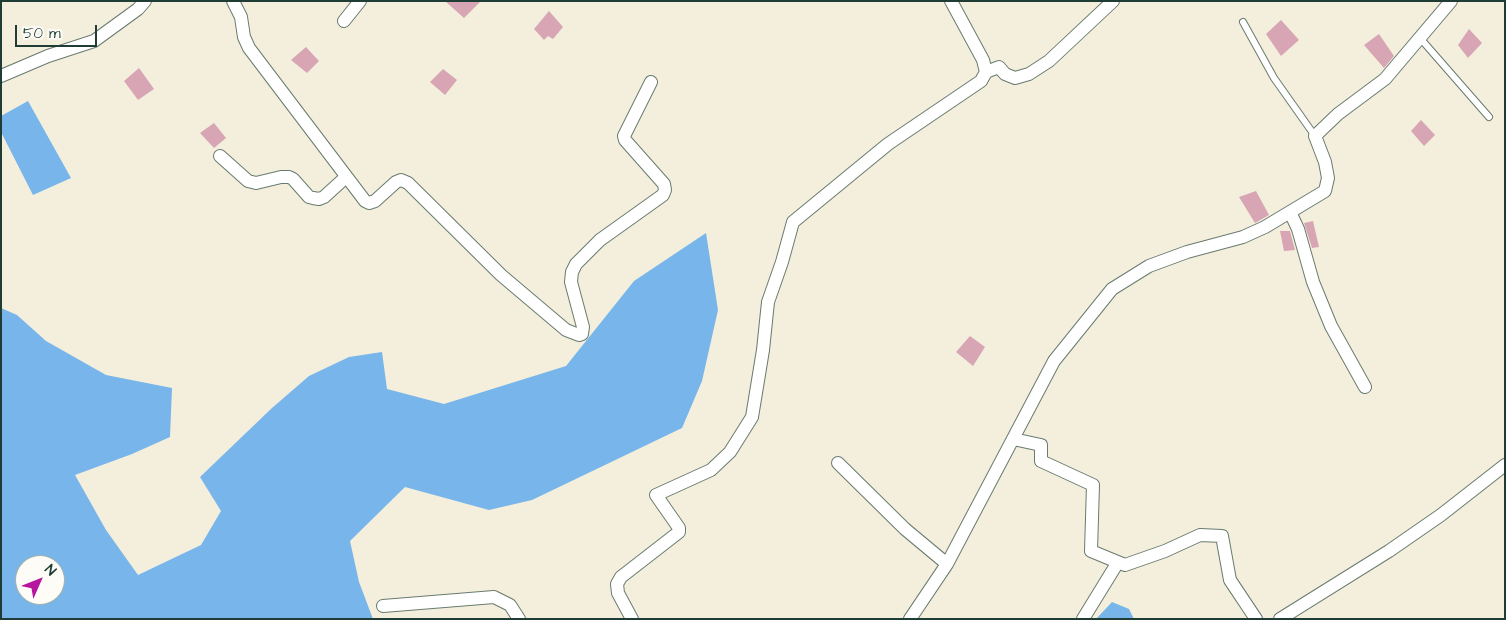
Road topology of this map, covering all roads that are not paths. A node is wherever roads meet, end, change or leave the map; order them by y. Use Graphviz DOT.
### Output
graph roads {
  1 [pos="146,1"];
  2 [pos="233,1"];
  3 [pos="360,1"];
  4 [pos="951,1"];
  5 [pos="1113,1"];
  6 [pos="1451,1"];
  7 [pos="344,21"];
  8 [pos="1243,22"];
  9 [pos="1420,38"];
  10 [pos="986,72"];
  11 [pos="1,76"];
  12 [pos="651,82"];
  13 [pos="1489,117"];
  14 [pos="1315,136"];
  15 [pos="220,156"];
  16 [pos="346,177"];
  17 [pos="1290,212"];
  18 [pos="1366,386"];
  19 [pos="1013,439"];
  20 [pos="838,463"];
  21 [pos="1505,466"];
  22 [pos="1118,562"];
  23 [pos="947,564"];
  24 [pos="382,606"];
  25 [pos="519,619"];
  26 [pos="632,619"];
  27 [pos="910,619"];
  28 [pos="1083,619"];
  29 [pos="1256,619"];
  30 [pos="1280,619"];
  1 -- 11 [label="street"];
  2 -- 16 [label="street"];
  3 -- 7 [label="street"];
  4 -- 10 [label="street"];
  5 -- 10 [label="street"];
  6 -- 9 [label="street"];
  8 -- 14 [label="lane"];
  9 -- 13 [label="lane"];
  9 -- 14 [label="street"];
  10 -- 26 [label="street"];
  12 -- 16 [label="street"];
  14 -- 17 [label="street"];
  15 -- 16 [label="street"];
  17 -- 18 [label="street"];
  17 -- 19 [label="street"];
  19 -- 22 [label="street"];
  19 -- 23 [label="street"];
  20 -- 23 [label="street"];
  21 -- 30 [label="street"];
  22 -- 28 [label="street"];
  22 -- 29 [label="street"];
  23 -- 27 [label="street"];
  24 -- 25 [label="street"];
}
